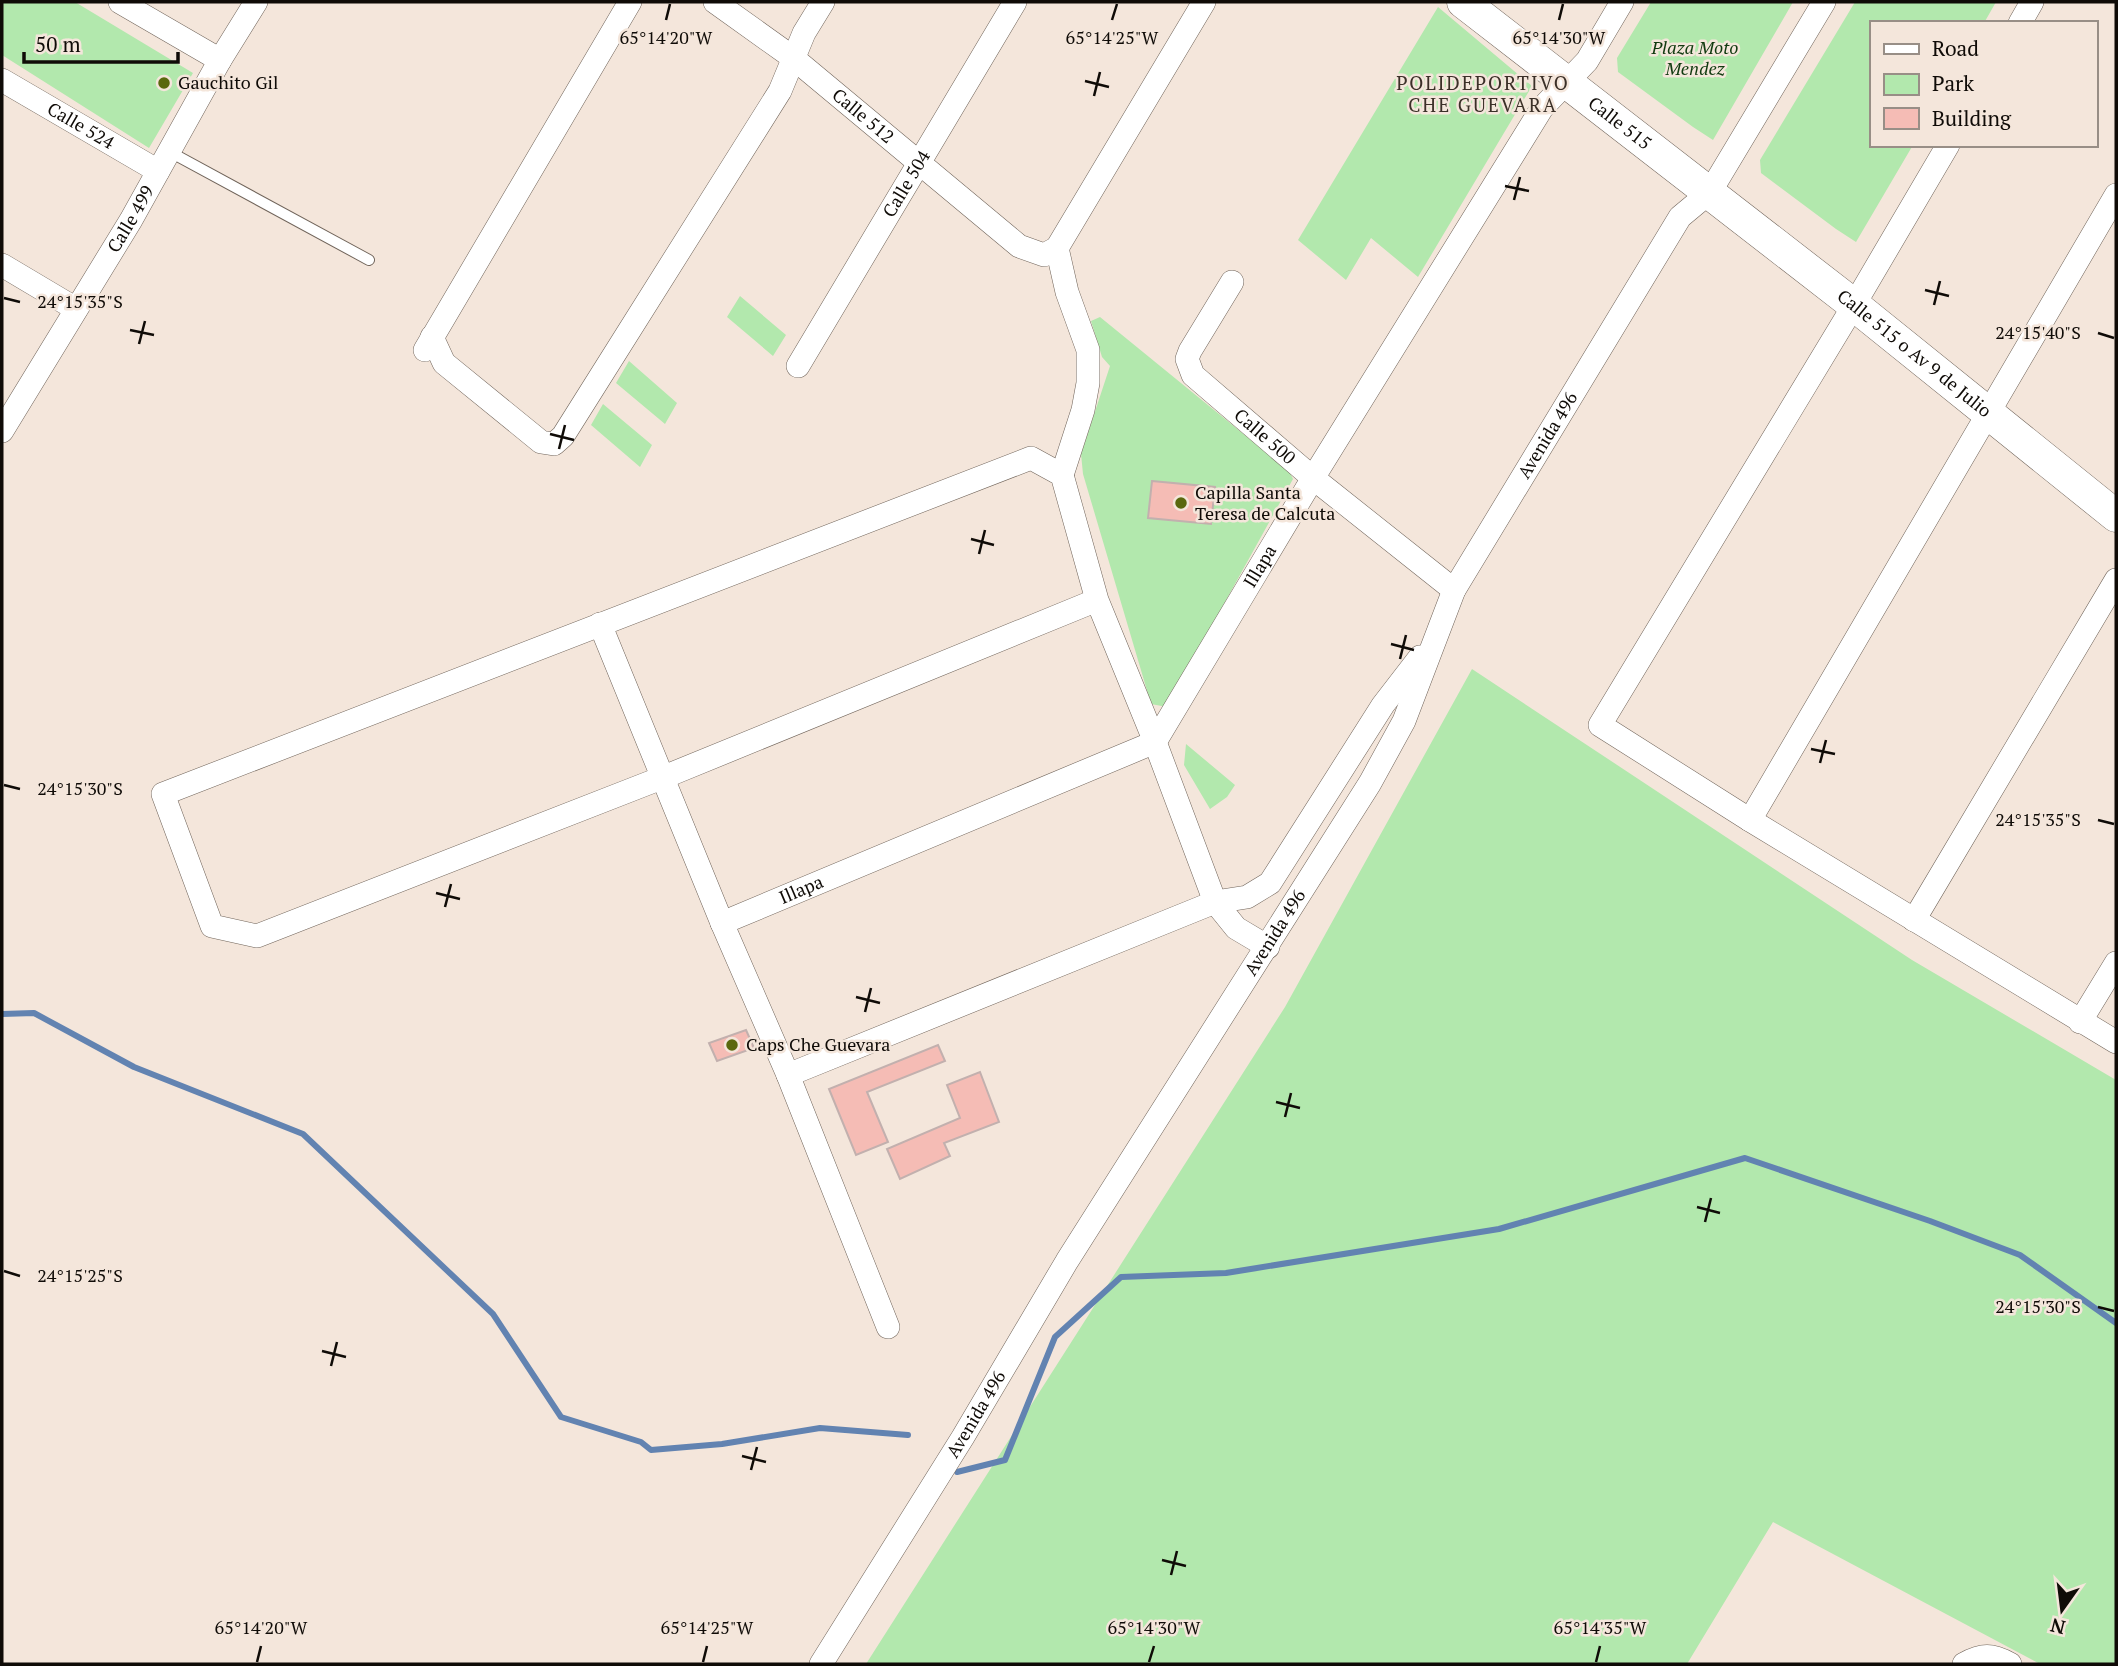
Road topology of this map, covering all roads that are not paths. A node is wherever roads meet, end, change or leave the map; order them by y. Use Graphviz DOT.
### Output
graph roads {
  1 [pos="120,2"];
  2 [pos="256,2"];
  3 [pos="630,2"];
  4 [pos="715,2"];
  5 [pos="823,2"];
  6 [pos="1015,2"];
  7 [pos="1204,2"];
  8 [pos="1463,2"];
  9 [pos="1622,2"];
  10 [pos="1824,2"];
  11 [pos="2032,2"];
  12 [pos="2021,21"];
  13 [pos="792,57"];
  14 [pos="220,60"];
  15 [pos="2,80"];
  16 [pos="1567,84"];
  17 [pos="1947,147"];
  18 [pos="164,161"];
  19 [pos="920,163"];
  20 [pos="1710,192"];
  21 [pos="2116,195"];
  22 [pos="1050,251"];
  23 [pos="369,260"];
  24 [pos="2,265"];
  25 [pos="1232,282"];
  26 [pos="1854,305"];
  27 [pos="76,309"];
  28 [pos="798,366"];
  29 [pos="1989,412"];
  30 [pos="2,431"];
  31 [pos="1062,475"];
  32 [pos="1313,478"];
  33 [pos="2116,515"];
  34 [pos="2116,580"];
  35 [pos="1454,590"];
  36 [pos="1097,600"];
  37 [pos="600,624"];
  38 [pos="1437,635"];
  39 [pos="1155,742"];
  40 [pos="664,777"];
  41 [pos="1750,820"];
  42 [pos="1215,902"];
  43 [pos="1914,920"];
  44 [pos="722,923"];
  45 [pos="1268,947"];
  46 [pos="2116,963"];
  47 [pos="2080,1022"];
  48 [pos="2116,1042"];
  49 [pos="789,1075"];
  50 [pos="888,1327"];
  51 [pos="821,1664"];
  52 [pos="1964,1664"];
  53 [pos="2010,1664"];
  1 -- 14 [label="street"];
  2 -- 14 [label="street, Calle 499"];
  3 -- 13 [label="street"];
  4 -- 13 [label="street, Calle 512"];
  5 -- 13 [label="street"];
  6 -- 19 [label="street, Calle 504"];
  7 -- 22 [label="street"];
  8 -- 16 [label="street, Calle 515"];
  9 -- 16 [label="street, Illapa"];
  10 -- 20 [label="street, Avenida 496"];
  11 -- 12 [label="street"];
  13 -- 19 [label="street, Calle 512"];
  14 -- 18 [label="street, Calle 499"];
  15 -- 18 [label="street, Calle 524"];
  16 -- 20 [label="street, Calle 515"];
  16 -- 32 [label="street, Illapa"];
  17 -- 26 [label="street"];
  18 -- 23 [label="lane"];
  18 -- 27 [label="street, Calle 499"];
  19 -- 22 [label="street, Calle 512"];
  19 -- 28 [label="street, Calle 504"];
  20 -- 26 [label="street, Calle 515 o Av 9 de Julio"];
  20 -- 35 [label="street, Avenida 496"];
  21 -- 29 [label="street"];
  22 -- 31 [label="street"];
  24 -- 27 [label="street"];
  25 -- 32 [label="street, Calle 500"];
  26 -- 29 [label="street, Calle 515 o Av 9 de Julio"];
  26 -- 41 [label="street"];
  27 -- 30 [label="street, Calle 499"];
  29 -- 33 [label="street, Calle 515 o Av 9 de Julio"];
  29 -- 41 [label="street"];
  31 -- 36 [label="street"];
  31 -- 37 [label="street"];
  32 -- 35 [label="street, Calle 500"];
  32 -- 39 [label="street, Illapa"];
  34 -- 43 [label="street"];
  35 -- 38 [label="street, Avenida 496"];
  36 -- 39 [label="street"];
  36 -- 40 [label="street"];
  37 -- 40 [label="street"];
  37 -- 40 [label="street"];
  38 -- 42 [label="street"];
  38 -- 45 [label="street, Avenida 496"];
  39 -- 42 [label="street"];
  39 -- 44 [label="street, Illapa"];
  40 -- 44 [label="street"];
  41 -- 43 [label="street"];
  42 -- 45 [label="street"];
  42 -- 49 [label="street"];
  43 -- 47 [label="street"];
  44 -- 49 [label="street"];
  45 -- 51 [label="street, Avenida 496"];
  46 -- 47 [label="street"];
  47 -- 48 [label="street"];
  49 -- 50 [label="street"];
  52 -- 53 [label="street"];
}
